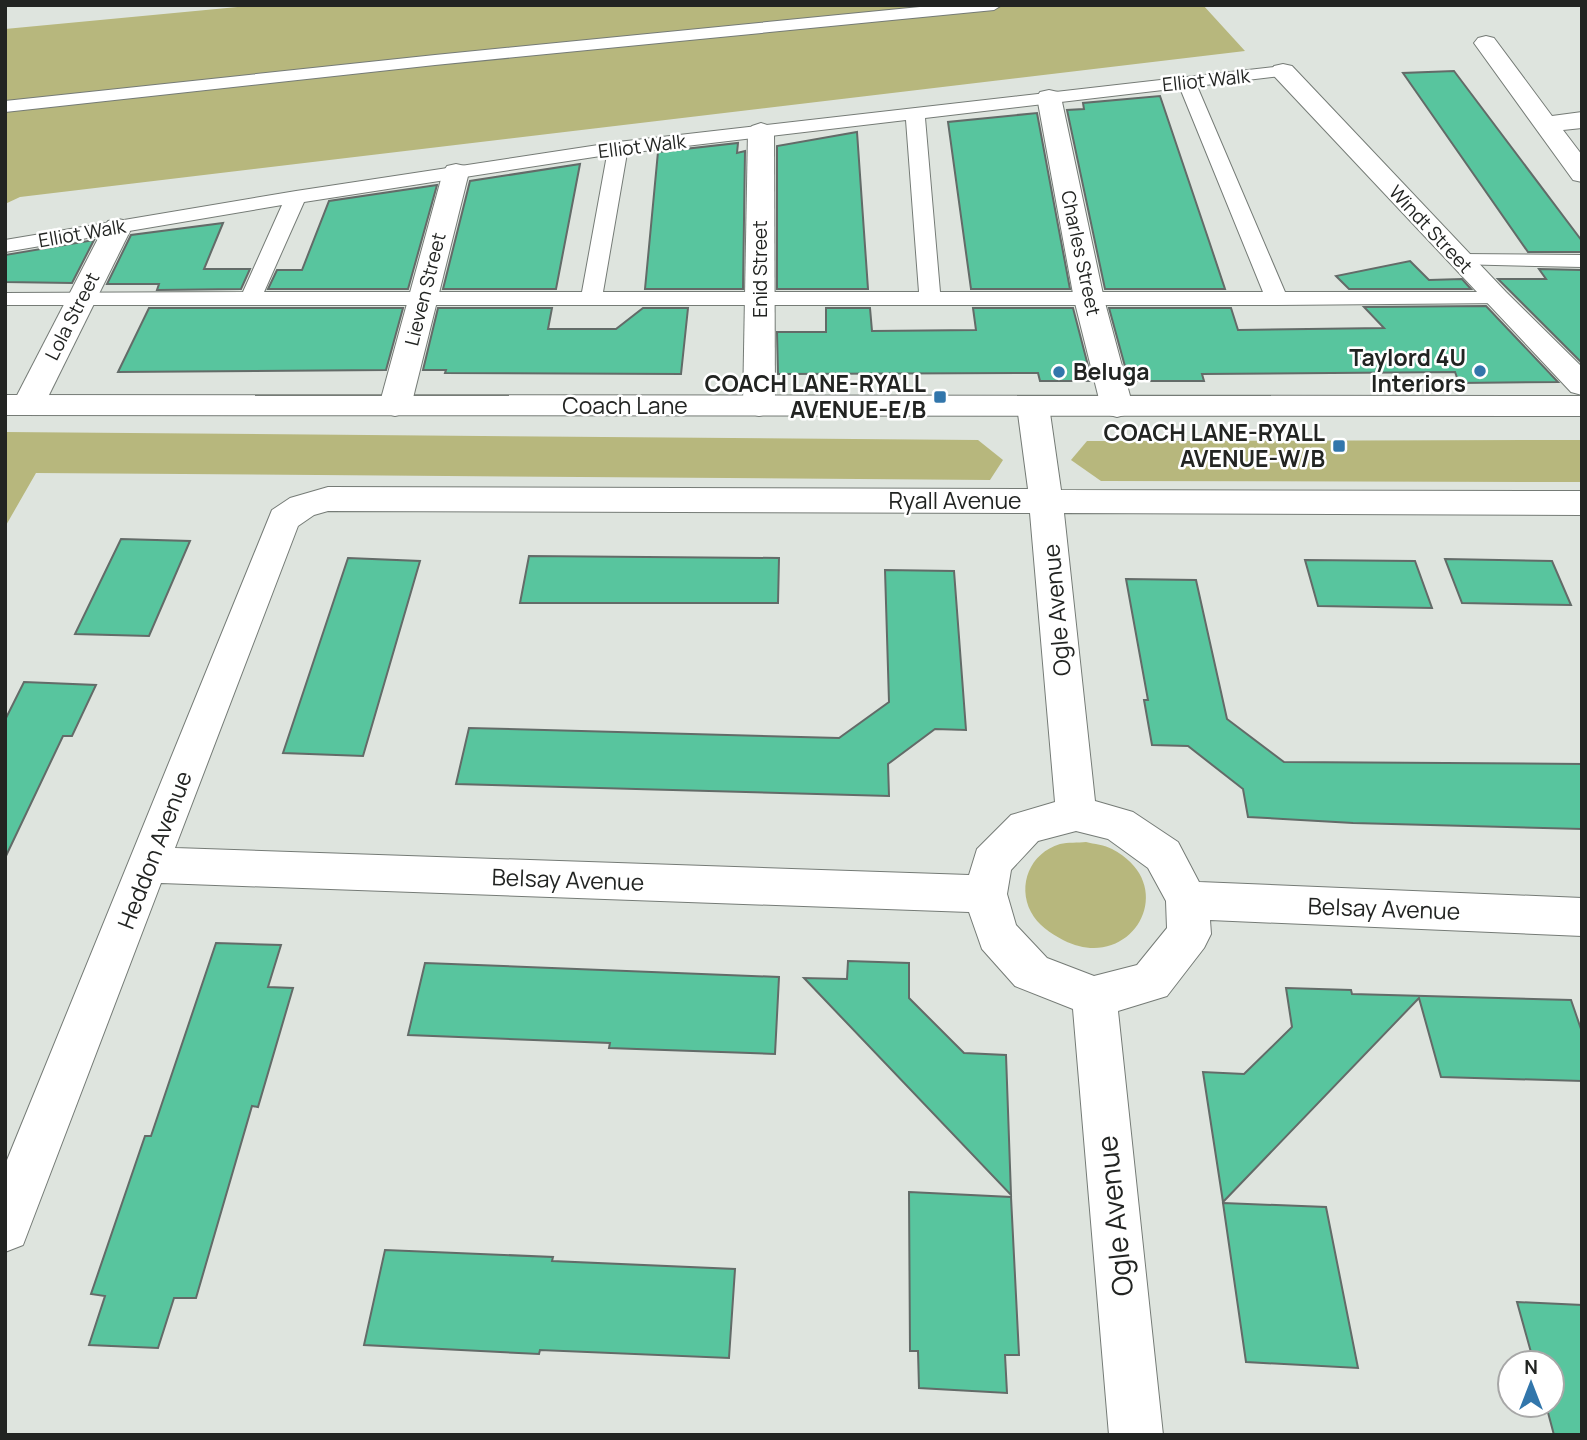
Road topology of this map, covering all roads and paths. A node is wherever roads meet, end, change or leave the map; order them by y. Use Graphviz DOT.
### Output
graph roads {
  1 [pos="994,5"];
  2 [pos="1486,43"];
  3 [pos="1283,71"];
  4 [pos="1186,82"];
  5 [pos="1049,97"];
  6 [pos="5,107"];
  7 [pos="915,112"];
  8 [pos="1582,120"];
  9 [pos="1545,124"];
  10 [pos="761,131"];
  11 [pos="618,148"];
  12 [pos="456,172"];
  13 [pos="1582,174"];
  14 [pos="296,197"];
  15 [pos="118,227"];
  16 [pos="5,246"];
  17 [pos="1461,260"];
  18 [pos="1582,261"];
  19 [pos="1496,298"];
  20 [pos="5,299"];
  21 [pos="421,299"];
  22 [pos="591,299"];
  23 [pos="930,299"];
  24 [pos="1089,299"];
  25 [pos="1277,299"];
  26 [pos="80,300"];
  27 [pos="250,300"];
  28 [pos="761,300"];
  29 [pos="1582,385"];
  30 [pos="16,405"];
  31 [pos="396,406"];
  32 [pos="759,406"];
  33 [pos="1032,406"];
  34 [pos="1582,406"];
  35 [pos="1117,407"];
  36 [pos="328,499"];
  37 [pos="1046,502"];
  38 [pos="1582,503"];
  39 [pos="1076,814"];
  40 [pos="149,865"];
  41 [pos="986,894"];
  42 [pos="1187,900"];
  43 [pos="1582,917"];
  44 [pos="1094,997"];
  45 [pos="5,1227"];
  46 [pos="1136,1435"];
  1 -- 6 [label="lane"];
  2 -- 9 [label="street"];
  3 -- 4 [label="lane, Elliot Walk"];
  3 -- 17 [label="street, Windt Street"];
  4 -- 5 [label="lane, Elliot Walk"];
  4 -- 25 [label="lane"];
  5 -- 7 [label="lane, Elliot Walk"];
  5 -- 24 [label="street, Charles Street"];
  7 -- 10 [label="lane, Elliot Walk"];
  7 -- 23 [label="lane"];
  8 -- 9 [label="street"];
  9 -- 13 [label="street"];
  10 -- 11 [label="lane, Elliot Walk"];
  10 -- 28 [label="street, Enid Street"];
  11 -- 12 [label="lane, Elliot Walk"];
  11 -- 22 [label="lane"];
  12 -- 14 [label="lane, Elliot Walk"];
  12 -- 21 [label="street, Lieven Street"];
  14 -- 15 [label="lane, Elliot Walk"];
  14 -- 27 [label="lane"];
  15 -- 16 [label="lane, Elliot Walk"];
  15 -- 26 [label="street, Lola Street"];
  17 -- 18 [label="lane"];
  17 -- 19 [label="street, Windt Street"];
  19 -- 25 [label="lane"];
  19 -- 29 [label="street, Windt Street"];
  20 -- 26 [label="lane"];
  21 -- 22 [label="lane"];
  21 -- 27 [label="lane"];
  21 -- 31 [label="street, Lieven Street"];
  22 -- 28 [label="lane"];
  23 -- 24 [label="lane"];
  23 -- 28 [label="lane"];
  24 -- 25 [label="lane"];
  24 -- 35 [label="street, Charles Street"];
  26 -- 27 [label="lane"];
  26 -- 30 [label="street, Lola Street"];
  28 -- 32 [label="street, Enid Street"];
  30 -- 31 [label="street, Coach Lane"];
  31 -- 32 [label="street, Coach Lane"];
  32 -- 33 [label="street, Coach Lane"];
  33 -- 35 [label="street, Coach Lane"];
  33 -- 37 [label="street, Ogle Avenue"];
  34 -- 35 [label="street, Coach Lane"];
  36 -- 37 [label="street, Ryall Avenue"];
  36 -- 40 [label="street, Heddon Avenue"];
  37 -- 38 [label="street, Ryall Avenue"];
  37 -- 39 [label="street, Ogle Avenue"];
  39 -- 41 [label="street"];
  39 -- 42 [label="street"];
  40 -- 41 [label="street, Belsay Avenue"];
  40 -- 45 [label="street, Heddon Avenue"];
  41 -- 44 [label="street"];
  42 -- 43 [label="street, Belsay Avenue"];
  42 -- 44 [label="street"];
  44 -- 46 [label="street, Ogle Avenue"];
}
